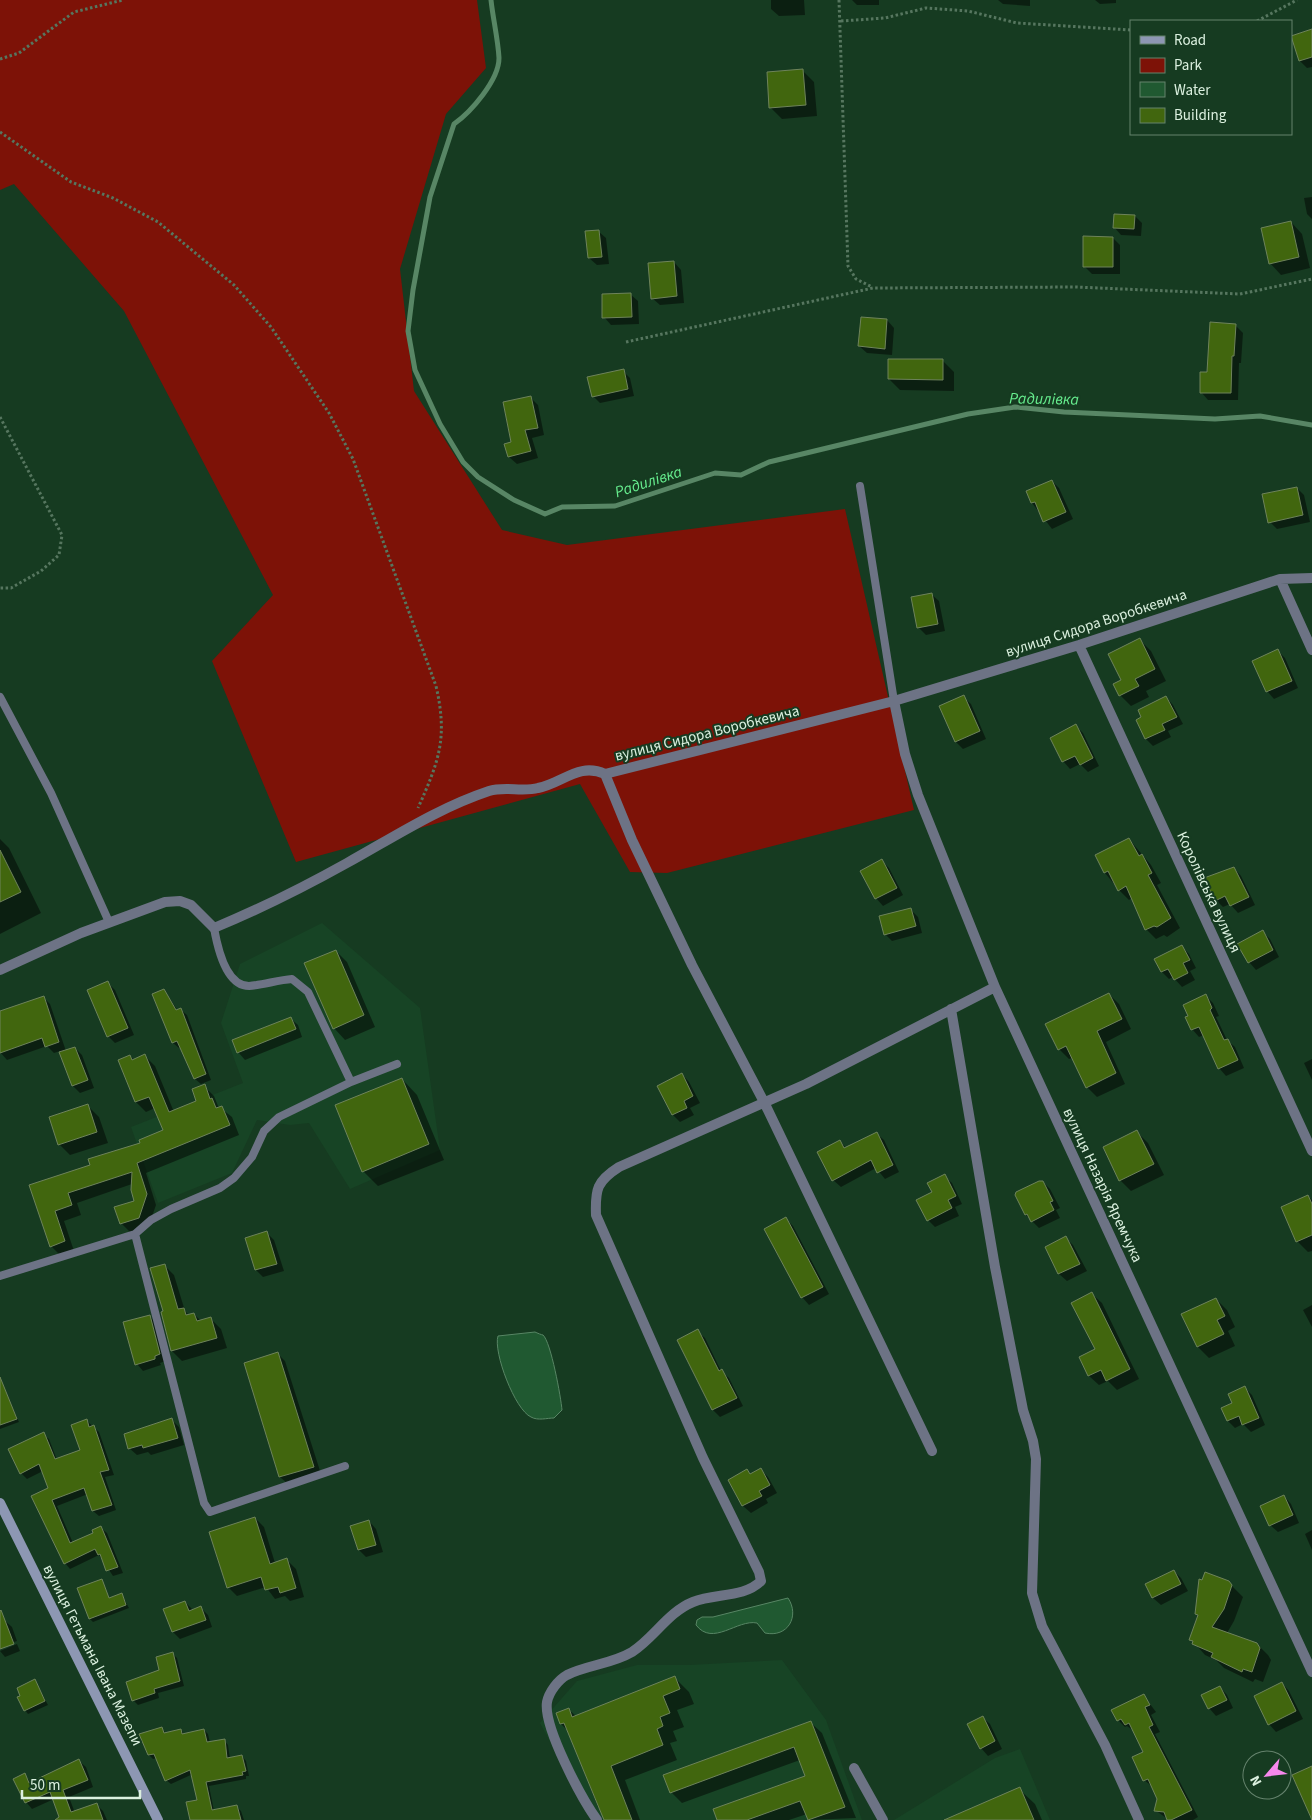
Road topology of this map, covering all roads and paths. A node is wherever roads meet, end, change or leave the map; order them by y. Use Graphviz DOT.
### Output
graph roads {
  1 [pos="122,0"];
  2 [pos="839,0"];
  3 [pos="1297,0"];
  4 [pos="1259,20"];
  5 [pos="840,21"];
  6 [pos="1130,30"];
  7 [pos="0,59"];
  8 [pos="0,132"];
  9 [pos="1312,279"];
  10 [pos="873,288"];
  11 [pos="626,342"];
  12 [pos="0,417"];
  13 [pos="860,486"];
  14 [pos="1312,578"];
  15 [pos="1280,579"];
  16 [pos="0,588"];
  17 [pos="1079,645"];
  18 [pos="1312,650"];
  19 [pos="0,697"];
  20 [pos="894,701"];
  21 [pos="605,774"];
  22 [pos="411,825"];
  23 [pos="109,922"];
  24 [pos="214,928"];
  25 [pos="0,970"];
  26 [pos="995,987"];
  27 [pos="951,1009"];
  28 [pos="397,1064"];
  29 [pos="352,1082"];
  30 [pos="764,1102"];
  31 [pos="1312,1151"];
  32 [pos="135,1234"];
  33 [pos="0,1276"];
  34 [pos="932,1451"];
  35 [pos="346,1466"];
  36 [pos="0,1503"];
  37 [pos="1312,1672"];
  38 [pos="854,1768"];
  39 [pos="158,1820"];
  40 [pos="597,1820"];
  41 [pos="883,1820"];
  42 [pos="1139,1820"];
  1 -- 7 [label="path"];
  2 -- 5 [label="path"];
  3 -- 4 [label="path"];
  5 -- 6 [label="path"];
  5 -- 10 [label="path"];
  8 -- 22 [label="path"];
  9 -- 10 [label="path"];
  10 -- 11 [label="path"];
  12 -- 16 [label="path"];
  13 -- 20 [label="lane"];
  14 -- 15 [label="street, вулиця Сидора Воробкевича"];
  15 -- 17 [label="street, вулиця Сидора Воробкевича"];
  15 -- 18 [label="street"];
  17 -- 20 [label="street, вулиця Сидора Воробкевича"];
  17 -- 31 [label="street, Королівська вулиця"];
  19 -- 23 [label="lane"];
  20 -- 21 [label="street, вулиця Сидора Воробкевича"];
  20 -- 26 [label="street, вулиця Назарія Яремчука"];
  21 -- 22 [label="street, вулиця Сидора Воробкевича"];
  21 -- 30 [label="street"];
  22 -- 24 [label="street, вулиця Сидора Воробкевича"];
  23 -- 24 [label="street"];
  23 -- 25 [label="street"];
  24 -- 29 [label="lane"];
  26 -- 27 [label="street"];
  26 -- 37 [label="street, вулиця Назарія Яремчука"];
  27 -- 30 [label="street"];
  27 -- 42 [label="street"];
  28 -- 29 [label="lane"];
  29 -- 32 [label="lane"];
  30 -- 34 [label="street"];
  30 -- 40 [label="street"];
  32 -- 33 [label="lane"];
  32 -- 35 [label="lane"];
  36 -- 39 [label="main road, вулиця Гетьмана Івана Мазепи"];
  38 -- 41 [label="street"];
}
